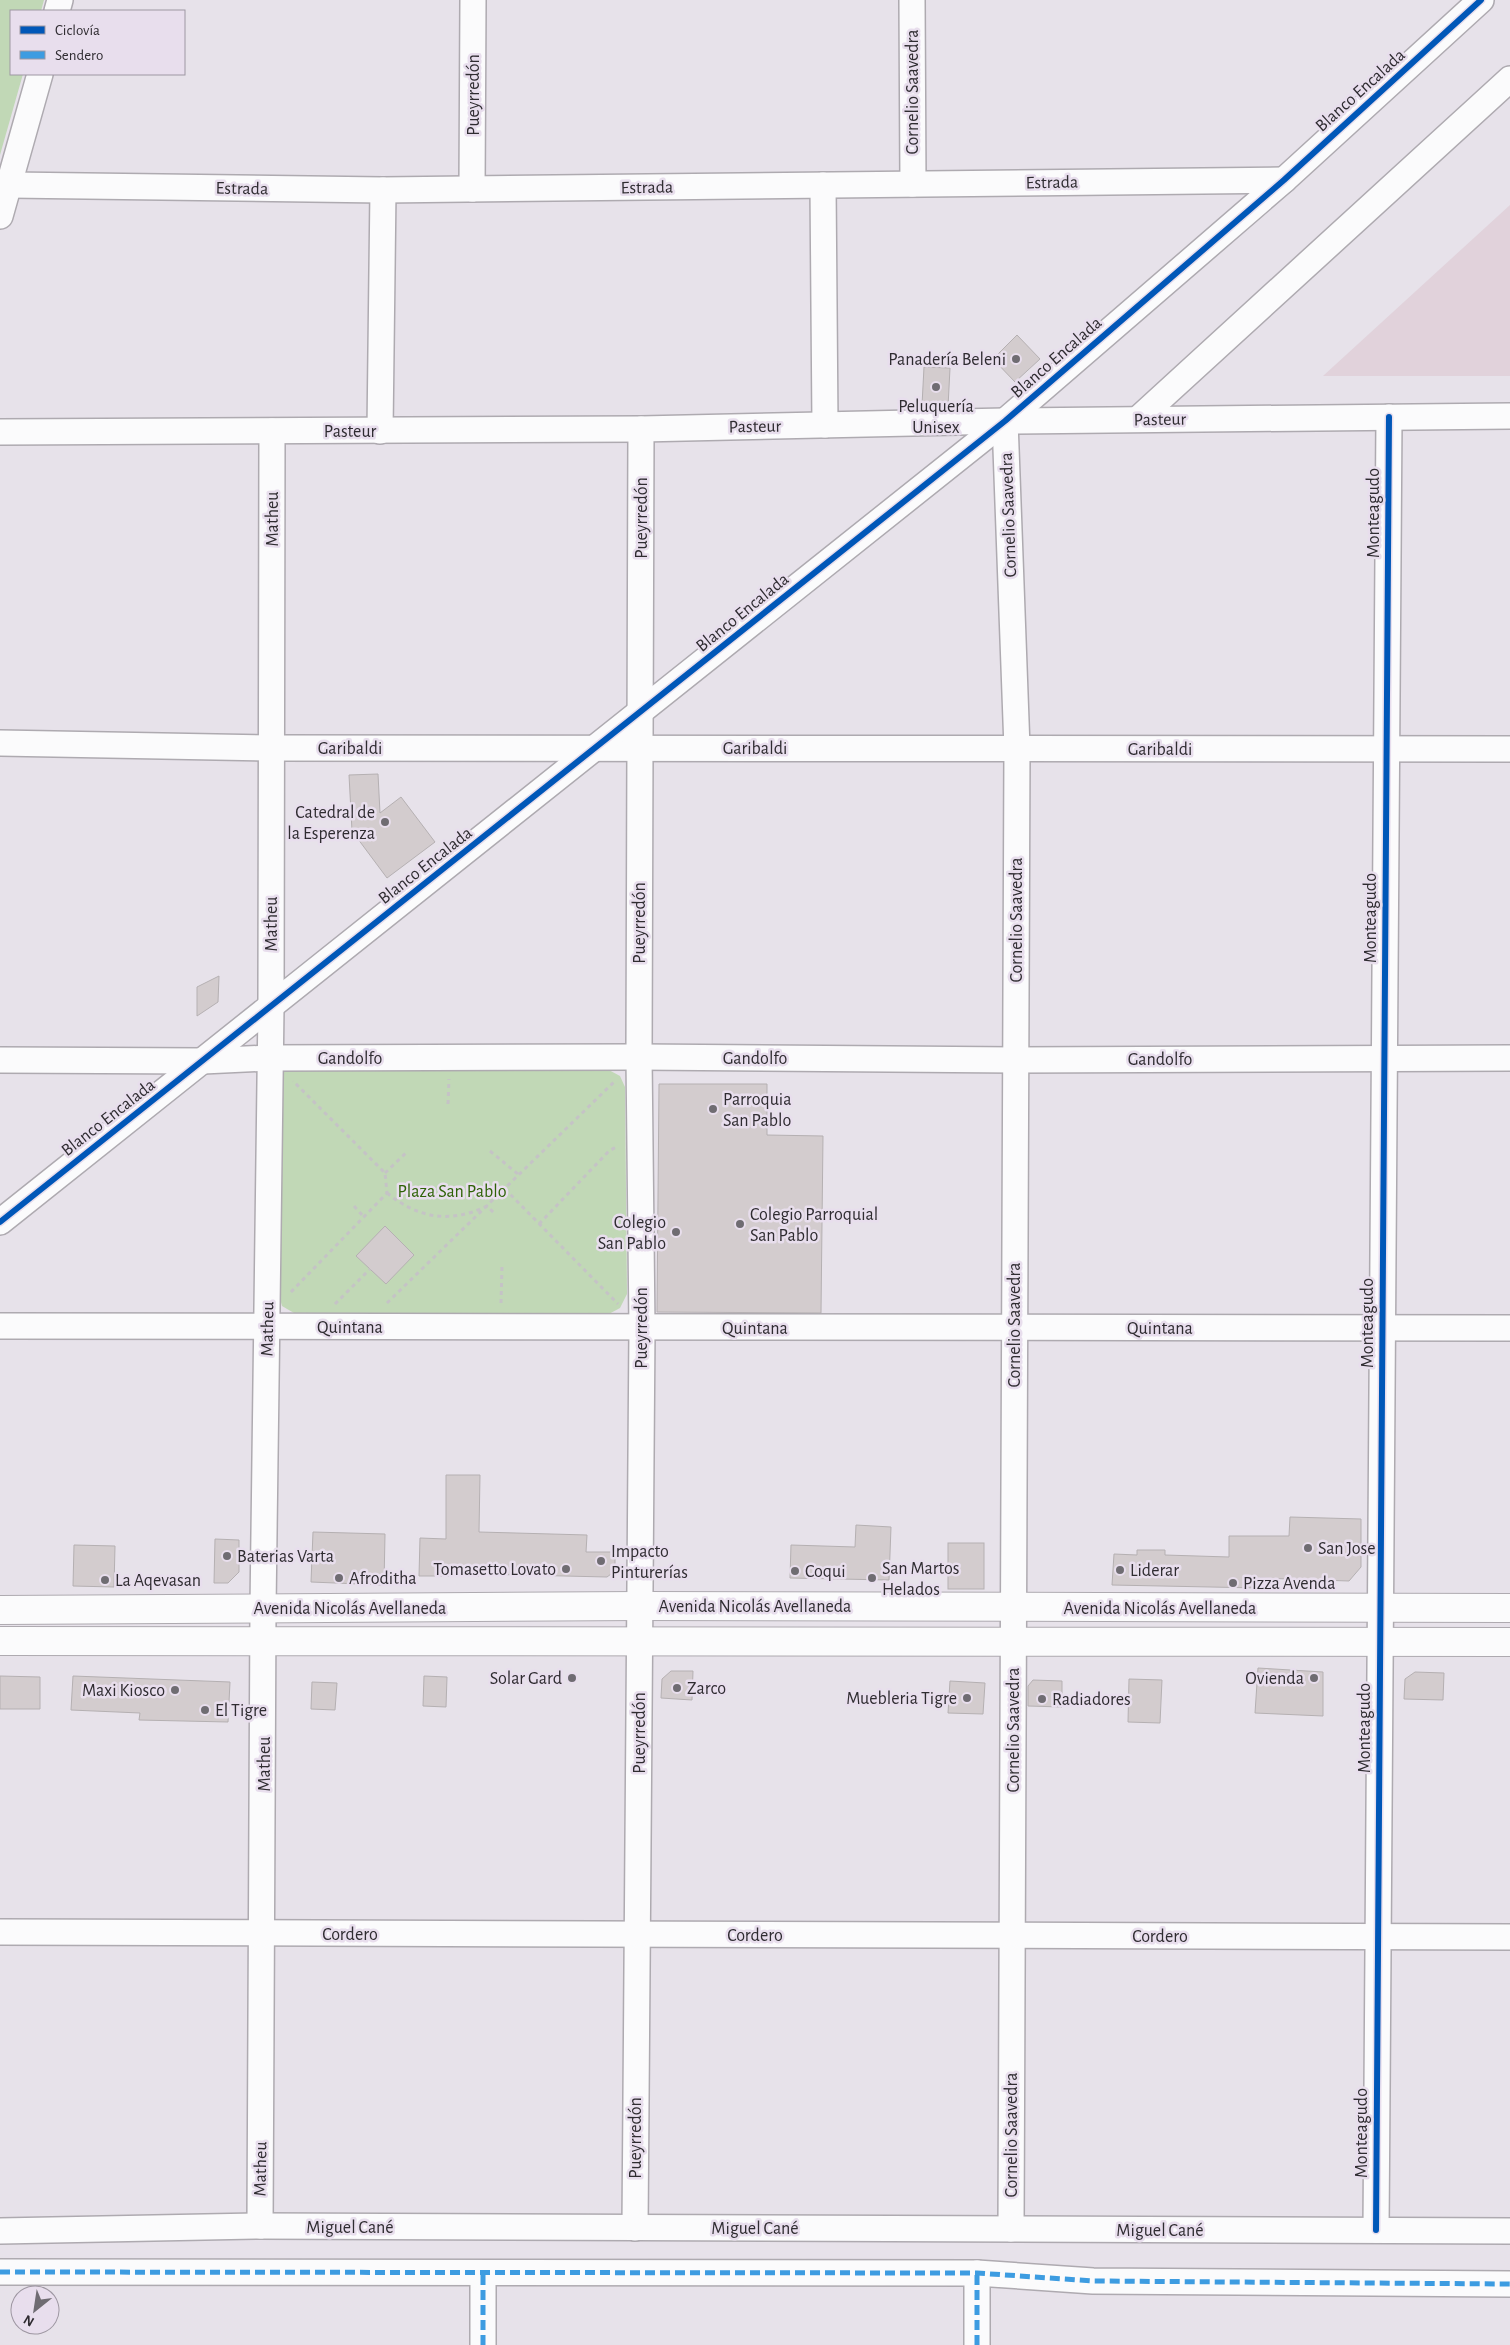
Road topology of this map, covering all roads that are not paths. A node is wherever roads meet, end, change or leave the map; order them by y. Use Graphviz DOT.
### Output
graph roads {
  1 [pos="473,0"];
  2 [pos="912,0"];
  3 [pos="1481,0"];
  4 [pos="40,75"];
  5 [pos="1510,79"];
  6 [pos="1284,180"];
  7 [pos="913,184"];
  8 [pos="10,185"];
  9 [pos="823,185"];
  10 [pos="472,189"];
  11 [pos="383,190"];
  12 [pos="0,216"];
  13 [pos="1510,416"];
  14 [pos="1389,417"];
  15 [pos="1138,420"];
  16 [pos="1005,421"];
  17 [pos="826,425"];
  18 [pos="641,429"];
  19 [pos="272,431"];
  20 [pos="380,431"];
  21 [pos="0,432"];
  22 [pos="640,714"];
  23 [pos="0,743"];
  24 [pos="271,748"];
  25 [pos="596,748"];
  26 [pos="640,748"];
  27 [pos="1017,748"];
  28 [pos="1386,749"];
  29 [pos="1510,749"];
  30 [pos="271,1006"];
  31 [pos="639,1057"];
  32 [pos="1384,1057"];
  33 [pos="269,1058"];
  34 [pos="1510,1058"];
  35 [pos="0,1060"];
  36 [pos="1016,1060"];
  37 [pos="203,1061"];
  38 [pos="0,1222"];
  39 [pos="267,1321"];
  40 [pos="0,1326"];
  41 [pos="642,1328"];
  42 [pos="1014,1328"];
  43 [pos="1382,1328"];
  44 [pos="1510,1328"];
  45 [pos="640,1606"];
  46 [pos="1380,1607"];
  47 [pos="263,1608"];
  48 [pos="1013,1608"];
  49 [pos="1510,1608"];
  50 [pos="0,1610"];
  51 [pos="265,1640"];
  52 [pos="0,1641"];
  53 [pos="639,1641"];
  54 [pos="1013,1641"];
  55 [pos="1380,1642"];
  56 [pos="1510,1642"];
  57 [pos="0,1932"];
  58 [pos="262,1933"];
  59 [pos="637,1934"];
  60 [pos="1012,1936"];
  61 [pos="1378,1937"];
  62 [pos="1510,1937"];
  63 [pos="260,2226"];
  64 [pos="635,2228"];
  65 [pos="1011,2229"];
  66 [pos="0,2230"];
  67 [pos="1376,2230"];
  68 [pos="1510,2231"];
  69 [pos="0,2272"];
  70 [pos="977,2273"];
  71 [pos="483,2274"];
  72 [pos="1510,2284"];
  73 [pos="483,2345"];
  74 [pos="977,2345"];
  1 -- 10 [label="street, Pueyrredón"];
  2 -- 7 [label="street, Cornelio Saavedra"];
  3 -- 6 [label="street, Blanco Encalada"];
  4 -- 8 [label="street"];
  5 -- 15 [label="street"];
  6 -- 7 [label="street, Estrada"];
  6 -- 16 [label="street, Blanco Encalada"];
  7 -- 9 [label="street, Estrada"];
  8 -- 11 [label="street, Estrada"];
  8 -- 12 [label="street"];
  9 -- 10 [label="street, Estrada"];
  9 -- 17 [label="street"];
  10 -- 11 [label="street, Estrada"];
  11 -- 20 [label="street"];
  13 -- 14 [label="street, Pasteur"];
  14 -- 15 [label="street, Pasteur"];
  14 -- 28 [label="street, Monteagudo"];
  15 -- 16 [label="street, Pasteur"];
  16 -- 17 [label="street, Pasteur"];
  16 -- 22 [label="street, Blanco Encalada"];
  16 -- 27 [label="street, Cornelio Saavedra"];
  17 -- 18 [label="street, Pasteur"];
  18 -- 20 [label="street, Pasteur"];
  18 -- 22 [label="street, Pueyrredón"];
  19 -- 20 [label="street, Pasteur"];
  19 -- 21 [label="street, Pasteur"];
  19 -- 24 [label="street, Matheu"];
  22 -- 25 [label="street, Blanco Encalada"];
  22 -- 26 [label="street, Pueyrredón"];
  23 -- 24 [label="street, Garibaldi"];
  24 -- 25 [label="street, Garibaldi"];
  24 -- 30 [label="street, Matheu"];
  25 -- 26 [label="street, Garibaldi"];
  25 -- 30 [label="street, Blanco Encalada"];
  26 -- 27 [label="street, Garibaldi"];
  26 -- 31 [label="street, Pueyrredón"];
  27 -- 28 [label="street, Garibaldi"];
  27 -- 36 [label="street, Cornelio Saavedra"];
  28 -- 29 [label="street, Garibaldi"];
  28 -- 32 [label="street, Monteagudo"];
  30 -- 33 [label="street, Matheu"];
  30 -- 37 [label="street, Blanco Encalada"];
  31 -- 33 [label="street, Gandolfo"];
  31 -- 36 [label="street, Gandolfo"];
  31 -- 41 [label="street, Pueyrredón"];
  32 -- 34 [label="street, Gandolfo"];
  32 -- 36 [label="street, Gandolfo"];
  32 -- 43 [label="street, Monteagudo"];
  33 -- 37 [label="street, Gandolfo"];
  33 -- 39 [label="street, Matheu"];
  35 -- 37 [label="street, Gandolfo"];
  36 -- 42 [label="street, Cornelio Saavedra"];
  37 -- 38 [label="street, Blanco Encalada"];
  39 -- 40 [label="street, Quintana"];
  39 -- 41 [label="street, Quintana"];
  39 -- 47 [label="street, Matheu"];
  41 -- 42 [label="street, Quintana"];
  41 -- 45 [label="street, Pueyrredón"];
  42 -- 43 [label="street, Quintana"];
  42 -- 48 [label="street, Cornelio Saavedra"];
  43 -- 44 [label="street, Quintana"];
  43 -- 46 [label="street, Monteagudo"];
  45 -- 47 [label="main road, Avenida Nicolás Avellaneda"];
  45 -- 48 [label="main road, Avenida Nicolás Avellaneda"];
  45 -- 53 [label="street, Pueyrredón"];
  46 -- 48 [label="main road, Avenida Nicolás Avellaneda"];
  46 -- 49 [label="main road, Avenida Nicolás Avellaneda"];
  46 -- 55 [label="street, Monteagudo"];
  47 -- 50 [label="main road, Avenida Nicolás Avellaneda"];
  47 -- 51 [label="street, Matheu"];
  48 -- 54 [label="street, Cornelio Saavedra"];
  51 -- 52 [label="main road, Avenida Nicolás Avellaneda"];
  51 -- 53 [label="main road, Avenida Nicolás Avellaneda"];
  51 -- 58 [label="street, Matheu"];
  53 -- 54 [label="main road, Avenida Nicolás Avellaneda"];
  53 -- 59 [label="street, Pueyrredón"];
  54 -- 55 [label="main road, Avenida Nicolás Avellaneda"];
  54 -- 60 [label="street, Cornelio Saavedra"];
  55 -- 56 [label="main road, Avenida Nicolás Avellaneda"];
  55 -- 61 [label="street, Monteagudo"];
  57 -- 58 [label="street, Cordero"];
  58 -- 59 [label="street, Cordero"];
  58 -- 63 [label="street, Matheu"];
  59 -- 60 [label="street, Cordero"];
  59 -- 64 [label="street, Pueyrredón"];
  60 -- 61 [label="street, Cordero"];
  60 -- 65 [label="street, Cornelio Saavedra"];
  61 -- 62 [label="street, Cordero"];
  61 -- 67 [label="street, Monteagudo"];
  63 -- 64 [label="street, Miguel Cané"];
  63 -- 66 [label="street, Miguel Cané"];
  64 -- 65 [label="street, Miguel Cané"];
  65 -- 67 [label="street, Miguel Cané"];
  67 -- 68 [label="street, Miguel Cané"];
  69 -- 71 [label="street"];
  70 -- 71 [label="street"];
  70 -- 72 [label="street"];
  70 -- 74 [label="street"];
  71 -- 73 [label="street"];
}
